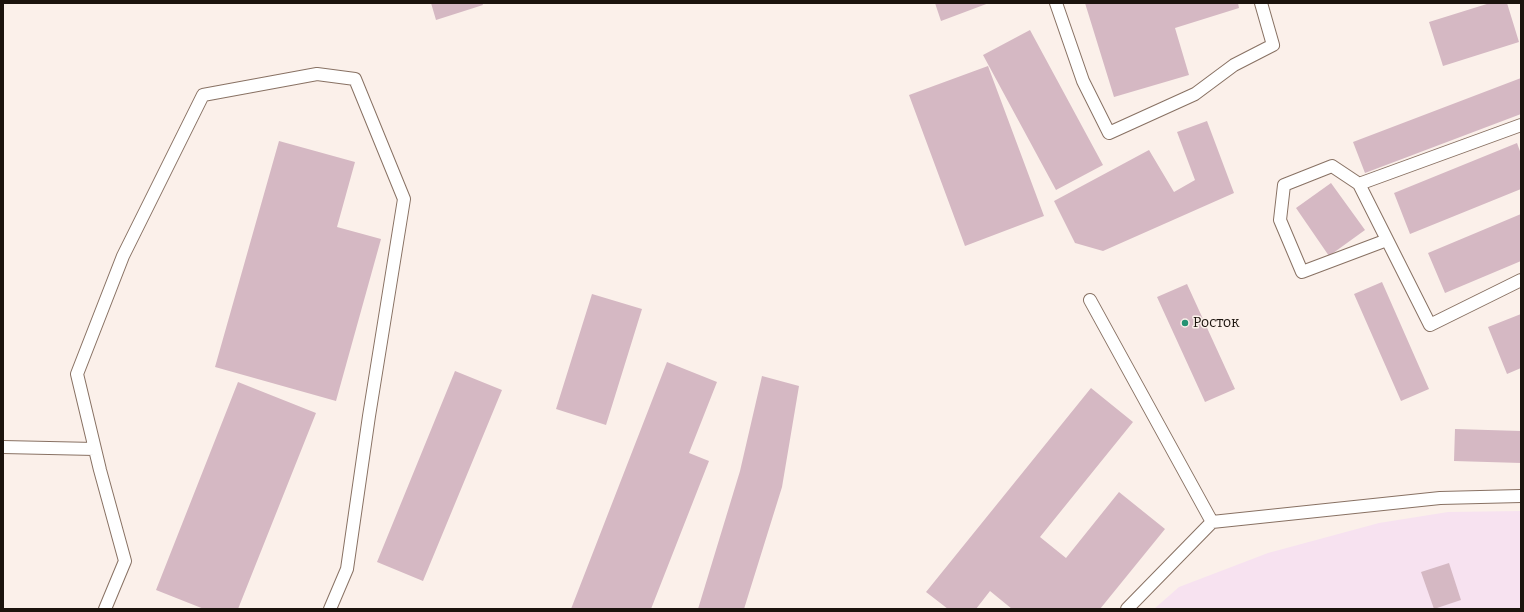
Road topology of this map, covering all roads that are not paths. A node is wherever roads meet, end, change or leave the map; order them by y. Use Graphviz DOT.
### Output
graph roads {
  1 [pos="1056,3"];
  2 [pos="1261,3"];
  3 [pos="1521,125"];
  4 [pos="1359,184"];
  5 [pos="1387,240"];
  6 [pos="1521,280"];
  7 [pos="1090,300"];
  8 [pos="3,447"];
  9 [pos="95,449"];
  10 [pos="1521,496"];
  11 [pos="1212,522"];
  12 [pos="105,609"];
  13 [pos="330,609"];
  14 [pos="1127,609"];
  1 -- 2 [label="lane"];
  3 -- 4 [label="lane"];
  4 -- 5 [label="lane"];
  4 -- 5 [label="lane"];
  5 -- 6 [label="lane"];
  7 -- 11 [label="lane"];
  8 -- 9 [label="lane"];
  9 -- 12 [label="lane"];
  9 -- 13 [label="lane"];
  10 -- 11 [label="lane"];
  11 -- 14 [label="lane"];
}
